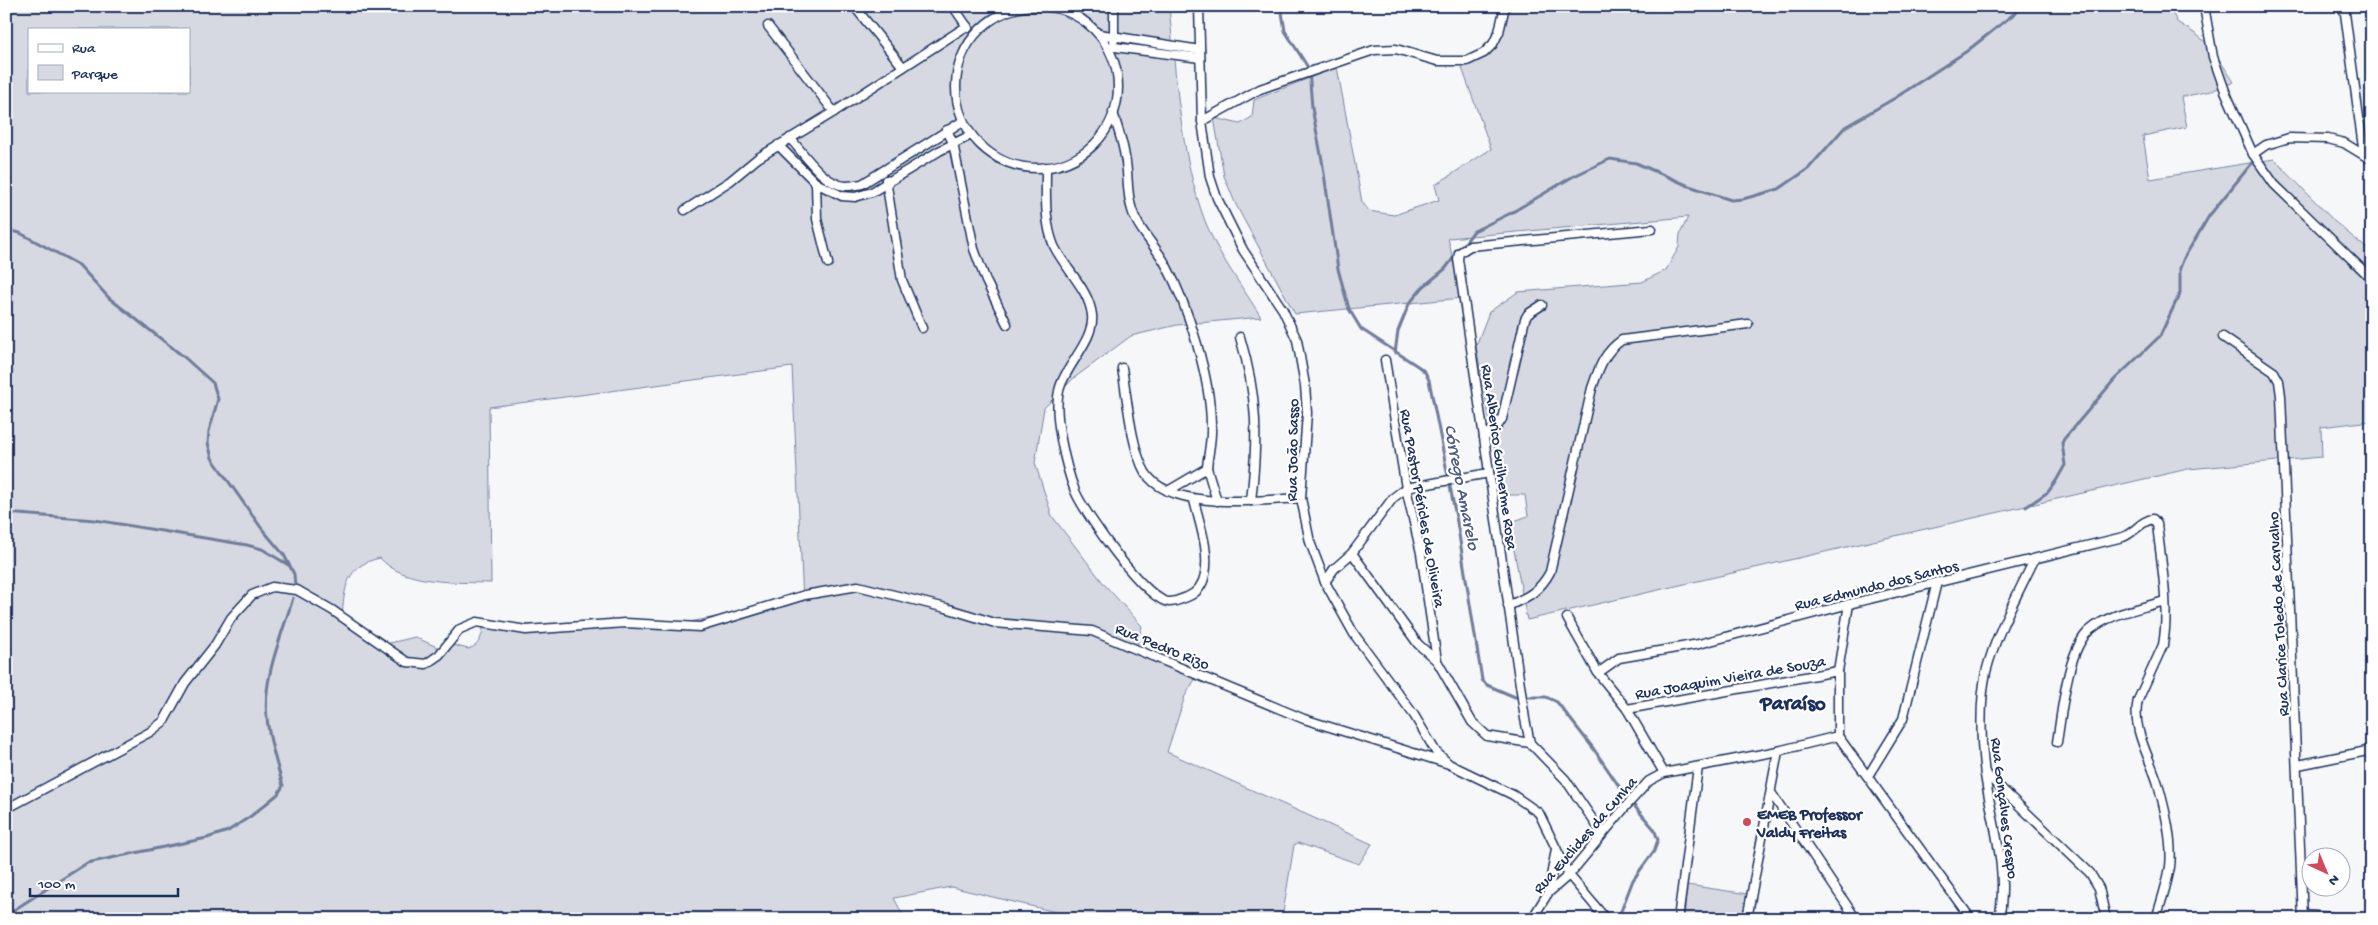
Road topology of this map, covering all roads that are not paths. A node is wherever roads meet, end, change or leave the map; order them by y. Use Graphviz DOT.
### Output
graph roads {
  1 [pos="854,6"];
  2 [pos="953,6"];
  3 [pos="1048,6"];
  4 [pos="1114,6"];
  5 [pos="1199,6"];
  6 [pos="1505,6"];
  7 [pos="2204,6"];
  8 [pos="2344,6"];
  9 [pos="768,26"];
  10 [pos="967,26"];
  11 [pos="1099,34"];
  12 [pos="974,36"];
  13 [pos="1114,36"];
  14 [pos="1111,46"];
  15 [pos="1200,50"];
  16 [pos="1200,58"];
  17 [pos="903,67"];
  18 [pos="834,112"];
  19 [pos="1114,112"];
  20 [pos="963,121"];
  21 [pos="1202,121"];
  22 [pos="947,130"];
  23 [pos="971,135"];
  24 [pos="790,138"];
  25 [pos="953,143"];
  26 [pos="778,145"];
  27 [pos="2253,154"];
  28 [pos="2364,156"];
  29 [pos="2372,160"];
  30 [pos="1046,167"];
  31 [pos="882,171"];
  32 [pos="816,183"];
  33 [pos="887,183"];
  34 [pos="686,210"];
  35 [pos="1652,229"];
  36 [pos="828,263"];
  37 [pos="2372,279"];
  38 [pos="1542,305"];
  39 [pos="1007,324"];
  40 [pos="1748,324"];
  41 [pos="922,328"];
  42 [pos="1240,337"];
  43 [pos="2223,337"];
  44 [pos="1385,360"];
  45 [pos="1122,368"];
  46 [pos="1484,437"];
  47 [pos="1207,468"];
  48 [pos="1489,473"];
  49 [pos="1406,488"];
  50 [pos="1168,490"];
  51 [pos="1301,498"];
  52 [pos="1194,500"];
  53 [pos="1217,501"];
  54 [pos="1251,501"];
  55 [pos="1352,552"];
  56 [pos="2034,560"];
  57 [pos="1325,582"];
  58 [pos="1937,582"];
  59 [pos="2164,601"];
  60 [pos="1849,604"];
  61 [pos="1508,606"];
  62 [pos="1567,618"];
  63 [pos="1437,661"];
  64 [pos="1838,671"];
  65 [pos="1598,673"];
  66 [pos="1627,709"];
  67 [pos="1838,736"];
  68 [pos="2057,742"];
  69 [pos="1530,743"];
  70 [pos="2372,750"];
  71 [pos="1778,751"];
  72 [pos="1449,764"];
  73 [pos="2298,765"];
  74 [pos="1698,767"];
  75 [pos="1664,773"];
  76 [pos="1985,773"];
  77 [pos="1868,776"];
  78 [pos="1772,794"];
  79 [pos="6,809"];
  80 [pos="1602,834"];
  81 [pos="1556,849"];
  82 [pos="1569,875"];
  83 [pos="1548,893"];
  84 [pos="2303,917"];
  85 [pos="1532,919"];
  86 [pos="1606,919"];
  87 [pos="1678,919"];
  88 [pos="1747,919"];
  89 [pos="1856,919"];
  90 [pos="1971,919"];
  91 [pos="1999,919"];
  92 [pos="2106,919"];
  93 [pos="2156,919"];
  94 [pos="2354,919"];
  1 -- 17 [label="street"];
  2 -- 10 [label="street"];
  3 -- 11 [label="street"];
  3 -- 12 [label="street"];
  4 -- 13 [label="street"];
  5 -- 15 [label="street, Rua João Sasso"];
  6 -- 21 [label="street"];
  7 -- 27 [label="street"];
  8 -- 28 [label="street"];
  9 -- 18 [label="street"];
  10 -- 12 [label="street"];
  10 -- 17 [label="street"];
  11 -- 13 [label="street"];
  11 -- 14 [label="street"];
  12 -- 20 [label="street"];
  13 -- 14 [label="street"];
  13 -- 15 [label="street"];
  14 -- 16 [label="street"];
  14 -- 19 [label="street"];
  15 -- 16 [label="street, Rua João Sasso"];
  16 -- 21 [label="street, Rua João Sasso"];
  17 -- 18 [label="street"];
  18 -- 24 [label="street"];
  19 -- 30 [label="street"];
  19 -- 47 [label="street"];
  20 -- 22 [label="street"];
  20 -- 23 [label="street"];
  21 -- 51 [label="street, Rua João Sasso"];
  22 -- 25 [label="street"];
  22 -- 31 [label="street"];
  23 -- 25 [label="street"];
  23 -- 30 [label="street"];
  24 -- 26 [label="street"];
  24 -- 31 [label="street"];
  25 -- 33 [label="street"];
  25 -- 39 [label="street"];
  26 -- 32 [label="street"];
  26 -- 34 [label="street"];
  27 -- 28 [label="street"];
  27 -- 37 [label="street"];
  28 -- 29 [label="street"];
  30 -- 52 [label="street"];
  31 -- 33 [label="street"];
  32 -- 33 [label="street"];
  32 -- 36 [label="street"];
  33 -- 41 [label="street"];
  35 -- 46 [label="street, Rua Alberico Guilherme Rosa"];
  38 -- 46 [label="street"];
  40 -- 61 [label="street"];
  42 -- 54 [label="street"];
  43 -- 73 [label="street, Rua Clarice Toledo de Carvalho"];
  44 -- 49 [label="street, Rua Pastor Péricles de Oliveira"];
  45 -- 50 [label="street"];
  46 -- 48 [label="street, Rua Alberico Guilherme Rosa"];
  47 -- 50 [label="street"];
  47 -- 53 [label="street"];
  48 -- 49 [label="street"];
  48 -- 61 [label="street, Rua Alberico Guilherme Rosa"];
  49 -- 55 [label="street"];
  49 -- 63 [label="street, Rua Pastor Péricles de Oliveira"];
  50 -- 52 [label="street"];
  51 -- 54 [label="street"];
  51 -- 57 [label="street, Rua João Sasso"];
  52 -- 53 [label="street"];
  53 -- 54 [label="street"];
  55 -- 57 [label="street"];
  55 -- 63 [label="street"];
  56 -- 58 [label="street, Rua Edmundo dos Santos"];
  56 -- 59 [label="street, Rua Edmundo dos Santos"];
  56 -- 76 [label="street, Rua Gonçalves Crespo"];
  57 -- 72 [label="street, Rua João Sasso"];
  58 -- 60 [label="street, Rua Edmundo dos Santos"];
  58 -- 77 [label="street"];
  59 -- 68 [label="street"];
  59 -- 93 [label="street"];
  60 -- 64 [label="street"];
  60 -- 65 [label="street, Rua Edmundo dos Santos"];
  61 -- 69 [label="street, Rua Alberico Guilherme Rosa"];
  62 -- 65 [label="street"];
  63 -- 69 [label="street"];
  64 -- 66 [label="street, Rua Joaquim Vieira de Souza"];
  64 -- 67 [label="street"];
  65 -- 66 [label="street"];
  66 -- 75 [label="street"];
  67 -- 71 [label="street, Rua Euclides da Cunha"];
  67 -- 77 [label="street"];
  69 -- 80 [label="street"];
  70 -- 73 [label="street"];
  71 -- 74 [label="street, Rua Euclides da Cunha"];
  71 -- 78 [label="street"];
  72 -- 79 [label="street, Rua Pedro Rizo"];
  72 -- 81 [label="street, Rua João Sasso"];
  73 -- 84 [label="street, Rua Clarice Toledo de Carvalho"];
  74 -- 75 [label="street, Rua Euclides da Cunha"];
  74 -- 87 [label="street"];
  75 -- 80 [label="street, Rua Euclides da Cunha"];
  76 -- 91 [label="street, Rua Gonçalves Crespo"];
  76 -- 92 [label="street"];
  77 -- 90 [label="street"];
  78 -- 88 [label="street"];
  78 -- 89 [label="street"];
  80 -- 82 [label="street, Rua Euclides da Cunha"];
  81 -- 82 [label="street, Rua João Sasso"];
  81 -- 83 [label="street"];
  82 -- 83 [label="street, Rua Euclides da Cunha"];
  82 -- 86 [label="street, Rua João Sasso"];
  83 -- 85 [label="street, Rua Euclides da Cunha"];
  84 -- 94 [label="street"];
}
